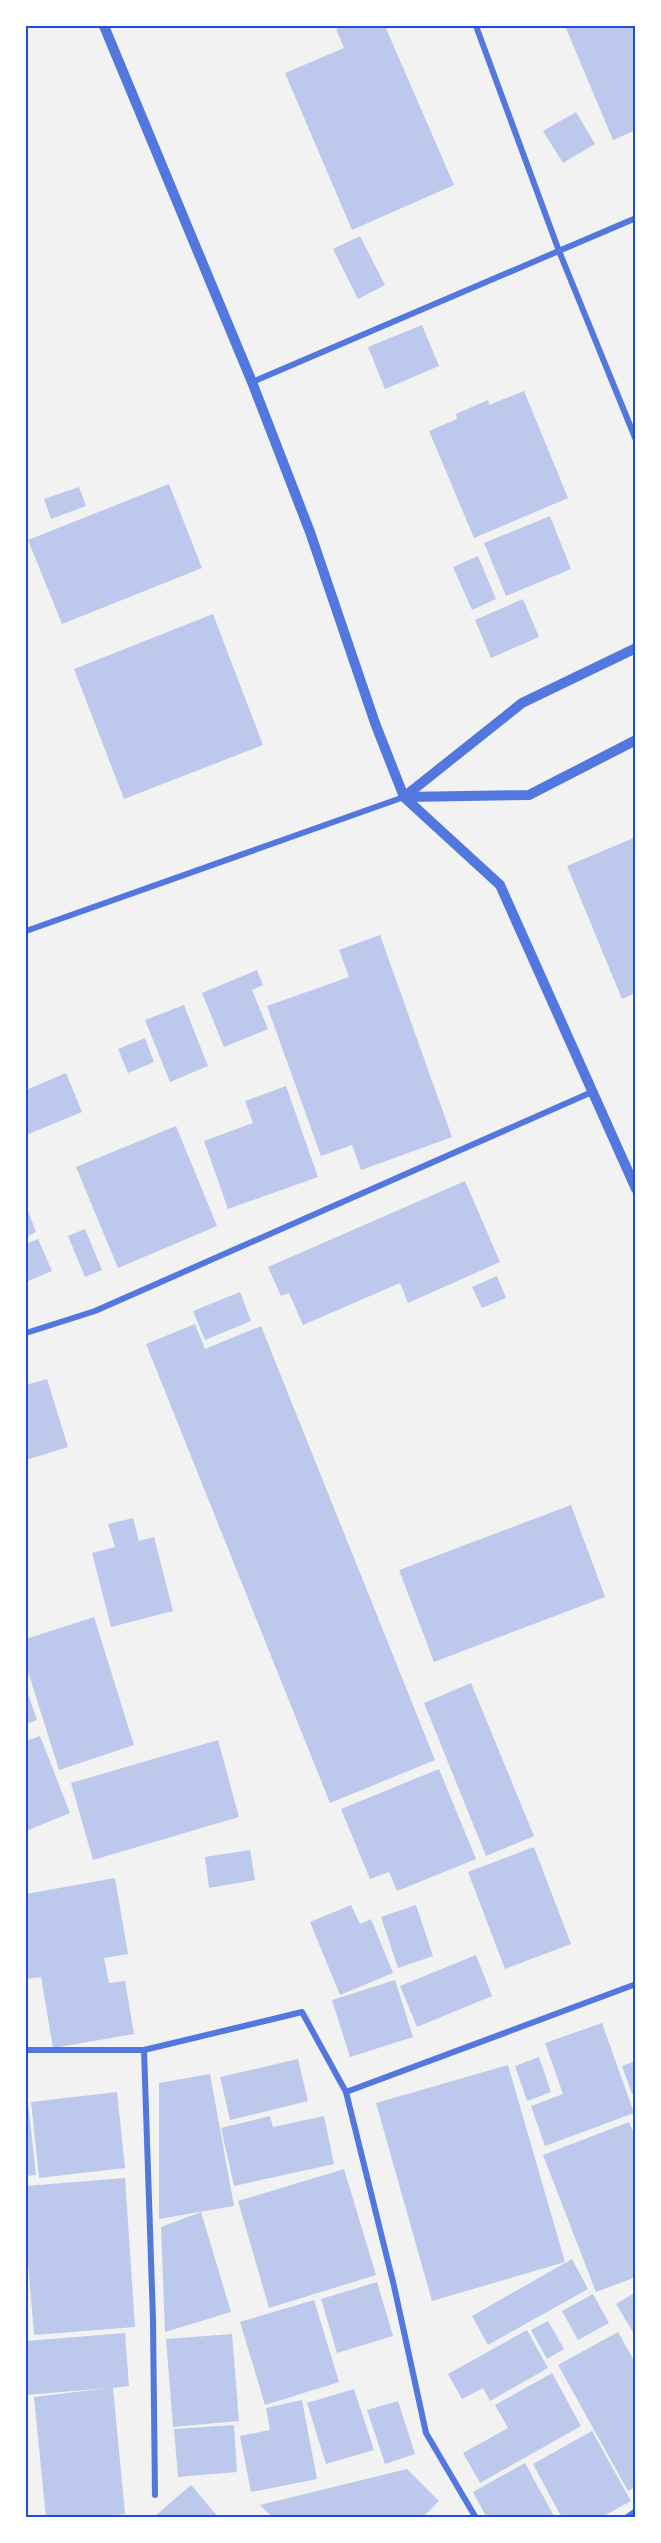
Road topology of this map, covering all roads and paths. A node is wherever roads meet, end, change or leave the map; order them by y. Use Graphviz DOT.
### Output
graph roads {
  1 [pos="104,26"];
  2 [pos="476,26"];
  3 [pos="636,218"];
  4 [pos="559,251"];
  5 [pos="252,382"];
  6 [pos="636,440"];
  7 [pos="636,648"];
  8 [pos="636,740"];
  9 [pos="404,797"];
  10 [pos="26,931"];
  11 [pos="592,1092"];
  12 [pos="636,1189"];
  13 [pos="26,1334"];
  14 [pos="636,1984"];
  15 [pos="144,2050"];
  16 [pos="26,2051"];
  17 [pos="346,2092"];
  18 [pos="155,2494"];
  19 [pos="636,2511"];
  20 [pos="476,2517"];
  21 [pos="626,2517"];
  1 -- 5 [label="street"];
  2 -- 4 [label="street"];
  3 -- 4 [label="street"];
  4 -- 5 [label="street"];
  4 -- 6 [label="street"];
  5 -- 9 [label="street"];
  7 -- 9 [label="street"];
  8 -- 9 [label="street"];
  9 -- 10 [label="street"];
  9 -- 11 [label="street"];
  11 -- 12 [label="street"];
  11 -- 13 [label="street"];
  14 -- 17 [label="street"];
  15 -- 16 [label="street"];
  15 -- 17 [label="street"];
  15 -- 18 [label="street"];
  17 -- 20 [label="street"];
  19 -- 21 [label="street"];
}
